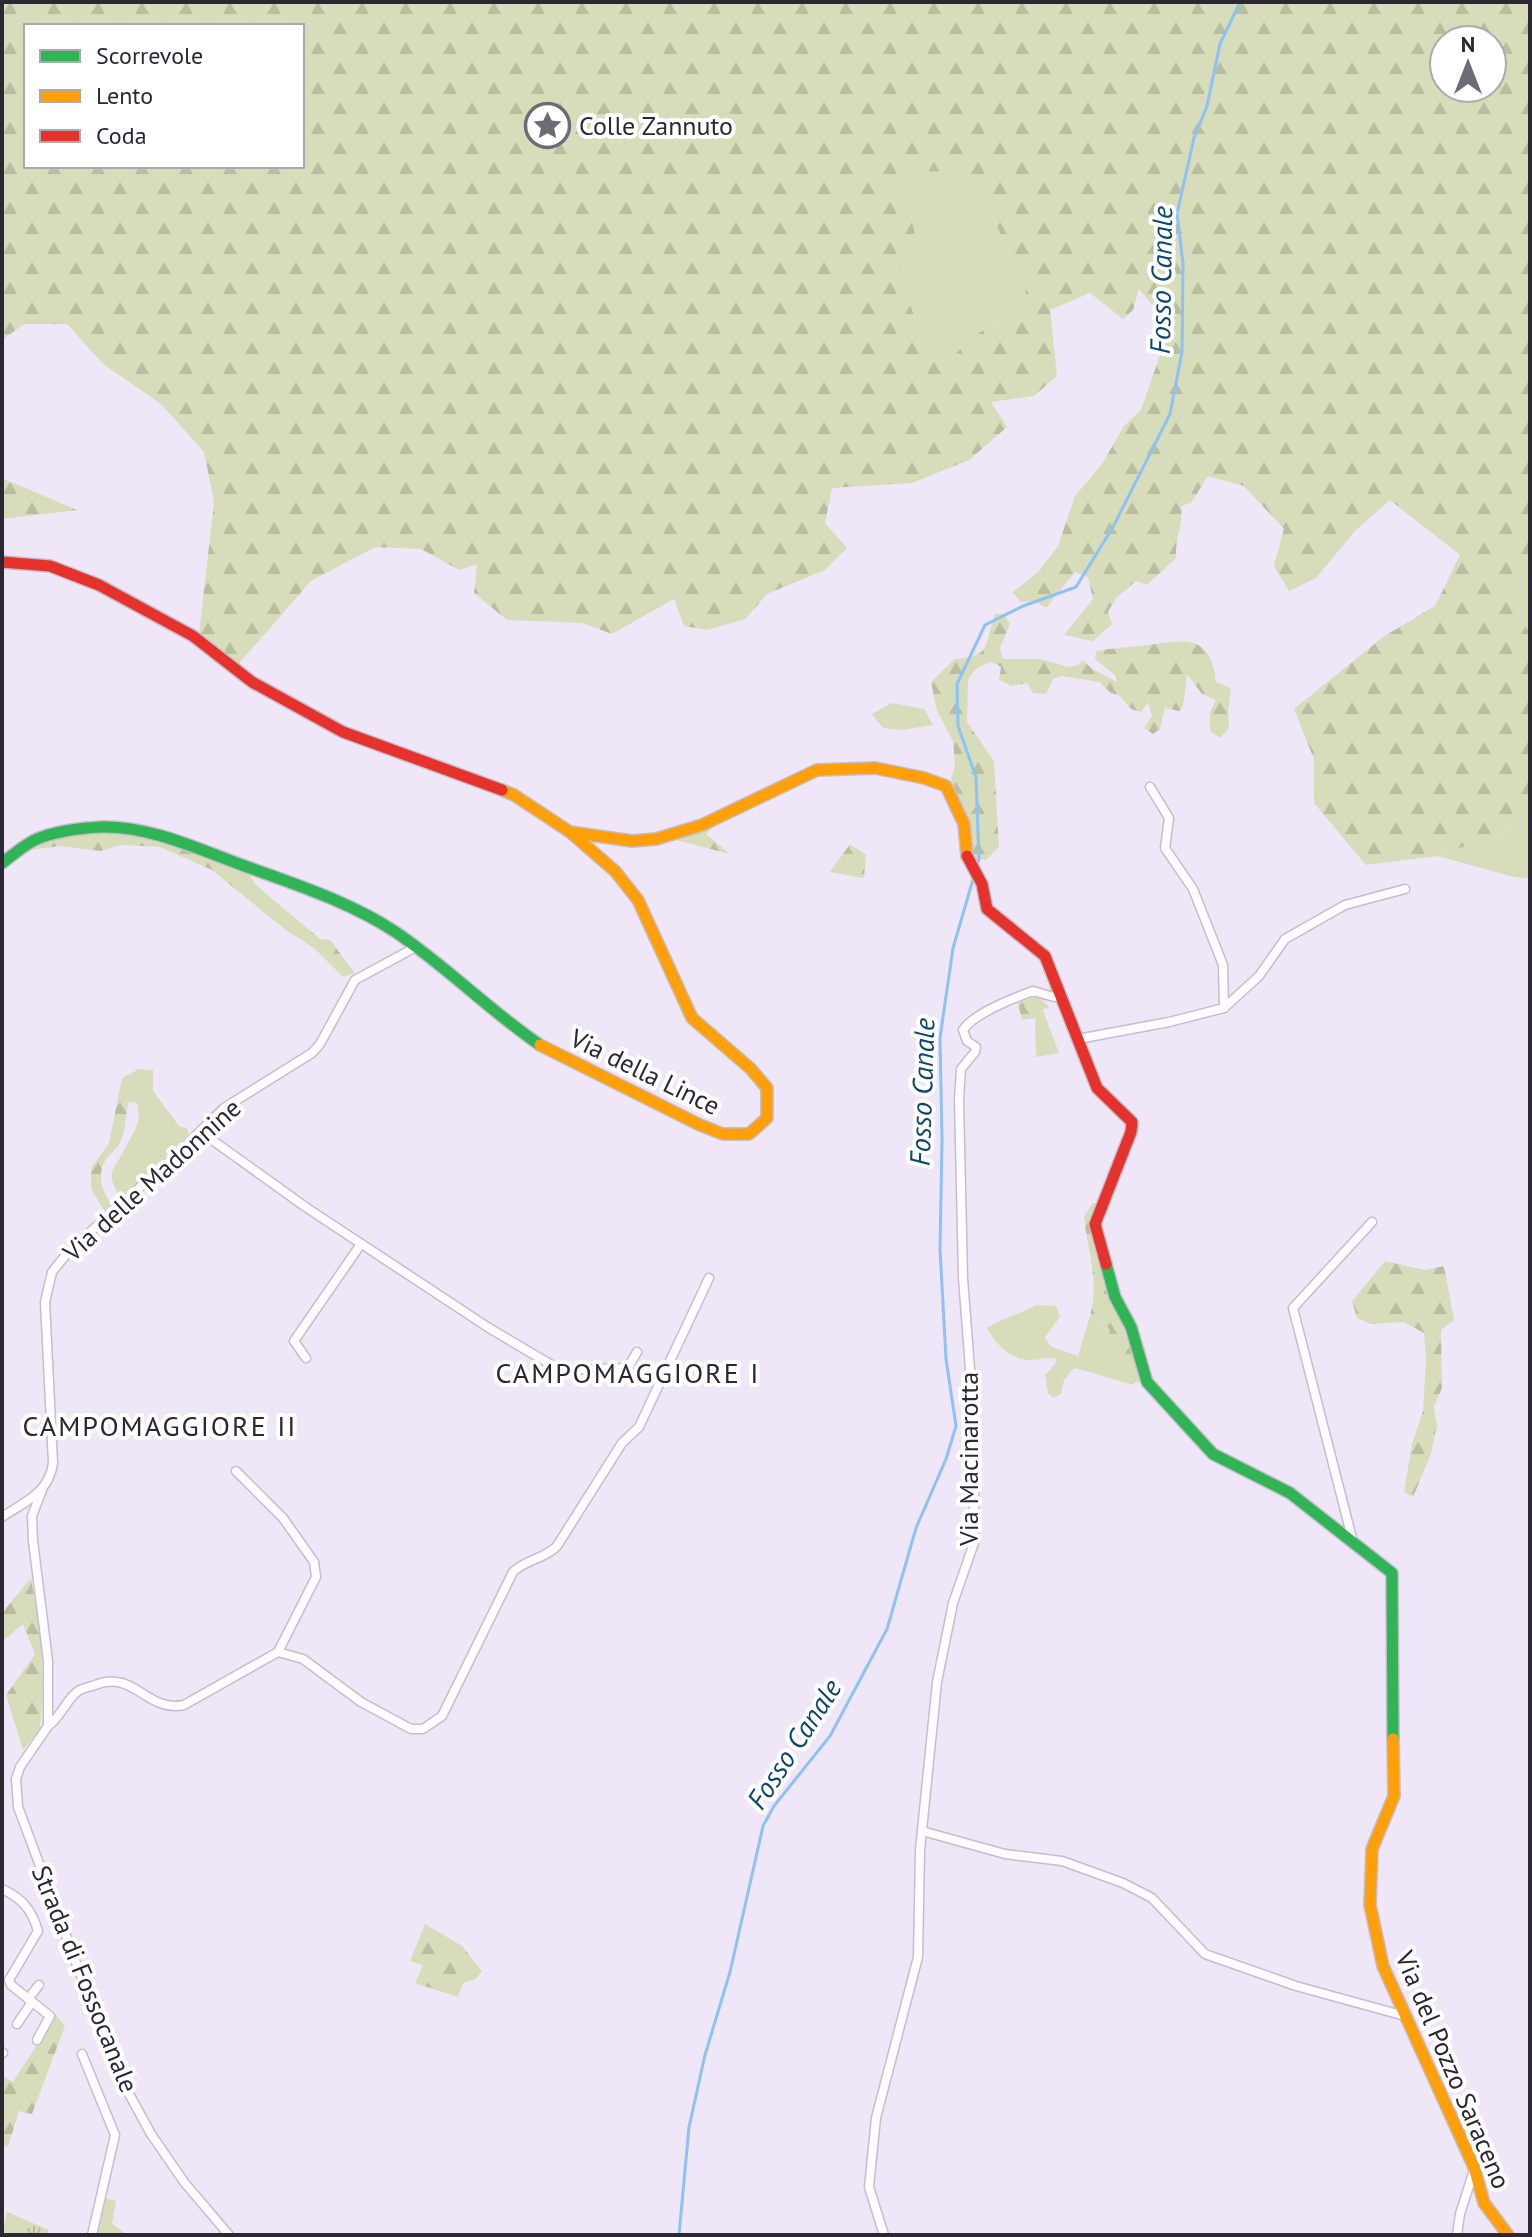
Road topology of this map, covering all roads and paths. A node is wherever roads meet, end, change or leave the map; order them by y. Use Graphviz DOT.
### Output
graph roads {
  1 [pos="2,562"];
  2 [pos="1150,787"];
  3 [pos="570,832"];
  4 [pos="2,863"];
  5 [pos="1405,889"];
  6 [pos="414,948"];
  7 [pos="1060,994"];
  8 [pos="1224,1008"];
  9 [pos="1078,1039"];
  10 [pos="201,1132"];
  11 [pos="1372,1222"];
  12 [pos="361,1244"];
  13 [pos="709,1278"];
  14 [pos="637,1352"];
  15 [pos="306,1358"];
  16 [pos="236,1471"];
  17 [pos="42,1490"];
  18 [pos="2,1517"];
  19 [pos="1353,1543"];
  20 [pos="278,1652"];
  21 [pos="48,1726"];
  22 [pos="922,1831"];
  23 [pos="2,1889"];
  24 [pos="39,1985"];
  25 [pos="30,2000"];
  26 [pos="1405,2016"];
  27 [pos="17,2024"];
  28 [pos="37,2040"];
  29 [pos="82,2054"];
  30 [pos="1474,2167"];
  31 [pos="92,2235"];
  32 [pos="229,2235"];
  33 [pos="884,2235"];
  34 [pos="1457,2235"];
  35 [pos="1508,2235"];
  1 -- 3 [label="street, Via della Lince"];
  2 -- 8 [label="street"];
  3 -- 6 [label="street, Via della Lince"];
  3 -- 7 [label="street, Via del Pozzo Saraceno"];
  4 -- 6 [label="street, Via della Lince"];
  5 -- 8 [label="street"];
  6 -- 10 [label="street, Via delle Madonnine"];
  7 -- 9 [label="street, Via del Pozzo Saraceno"];
  7 -- 22 [label="street, Via Macinarotta"];
  8 -- 9 [label="street"];
  9 -- 19 [label="street, Via del Pozzo Saraceno"];
  10 -- 12 [label="street"];
  10 -- 17 [label="street, Via delle Madonnine"];
  11 -- 19 [label="street"];
  12 -- 14 [label="street"];
  12 -- 15 [label="street"];
  13 -- 20 [label="street"];
  16 -- 20 [label="street"];
  17 -- 18 [label="street"];
  17 -- 21 [label="street, Via delle Madonnine"];
  19 -- 26 [label="street, Via del Pozzo Saraceno"];
  20 -- 21 [label="street"];
  21 -- 32 [label="street, Strada di Fossocanale"];
  22 -- 26 [label="street"];
  22 -- 33 [label="street, Via Macinarotta"];
  23 -- 25 [label="street"];
  24 -- 25 [label="street"];
  25 -- 27 [label="street"];
  25 -- 28 [label="street"];
  26 -- 30 [label="street, Via del Pozzo Saraceno"];
  29 -- 31 [label="street"];
  30 -- 34 [label="street"];
  30 -- 35 [label="street, Via del Pozzo Saraceno"];
}
